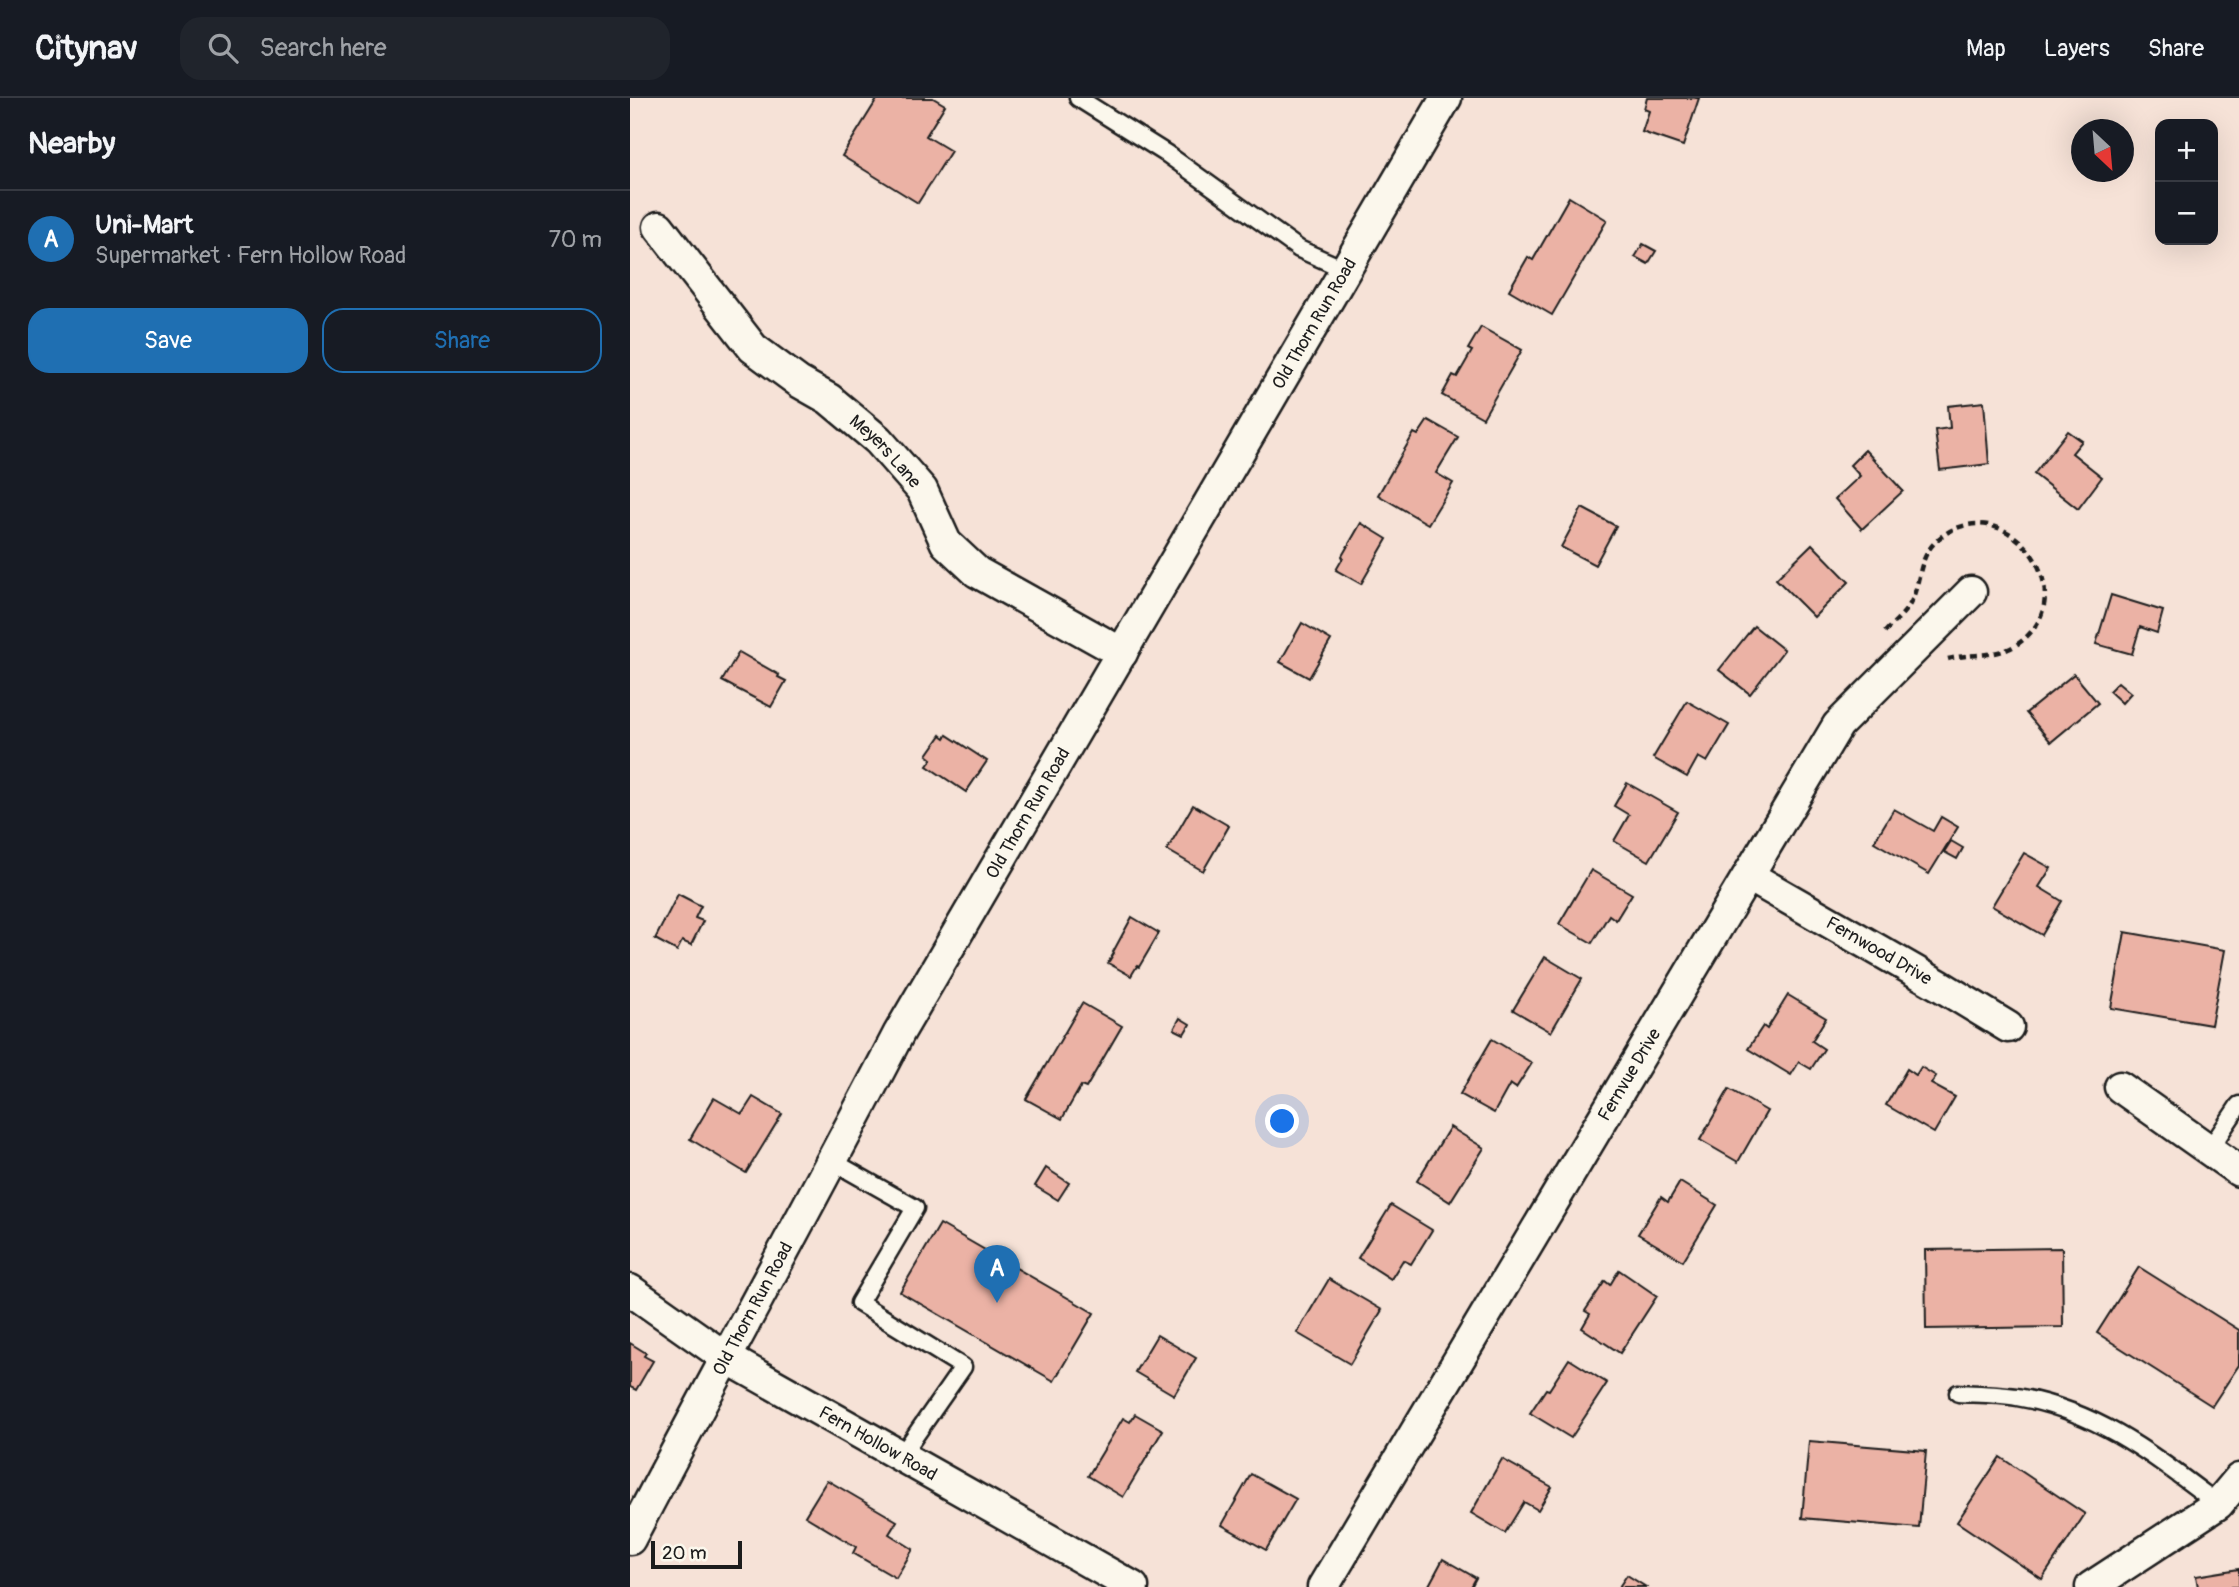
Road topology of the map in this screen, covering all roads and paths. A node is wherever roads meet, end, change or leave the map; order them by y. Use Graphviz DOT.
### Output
graph roads {
  1 [pos="1078,98"];
  2 [pos="1446,98"];
  3 [pos="659,227"];
  4 [pos="1346,270"];
  5 [pos="1971,592"];
  6 [pos="1122,653"];
  7 [pos="1749,876"];
  8 [pos="2008,1027"];
  9 [pos="2120,1087"];
  10 [pos="2239,1105"];
  11 [pos="2210,1150"];
  12 [pos="832,1161"];
  13 [pos="2239,1171"];
  14 [pos="630,1290"];
  15 [pos="725,1357"];
  16 [pos="1958,1393"];
  17 [pos="901,1456"];
  18 [pos="2239,1479"];
  19 [pos="2218,1504"];
  20 [pos="630,1539"];
  21 [pos="1133,1587"];
  22 [pos="1323,1587"];
  23 [pos="2091,1587"];
  1 -- 4 [label="lane"];
  2 -- 4 [label="street, Old Thorn Run Road"];
  3 -- 6 [label="street, Meyers Lane"];
  4 -- 6 [label="street, Old Thorn Run Road"];
  5 -- 7 [label="street, Fernvue Drive"];
  6 -- 12 [label="street, Old Thorn Run Road"];
  7 -- 8 [label="street, Fernwood Drive"];
  7 -- 22 [label="street, Fernvue Drive"];
  9 -- 11 [label="street"];
  10 -- 11 [label="lane"];
  11 -- 13 [label="street"];
  12 -- 15 [label="street, Old Thorn Run Road"];
  12 -- 17 [label="lane"];
  14 -- 15 [label="street, Fern Hollow Road"];
  15 -- 17 [label="street, Fern Hollow Road"];
  15 -- 20 [label="street, Old Thorn Run Road"];
  16 -- 19 [label="lane"];
  17 -- 21 [label="street, Fern Hollow Road"];
  18 -- 19 [label="street"];
  19 -- 23 [label="street"];
}
